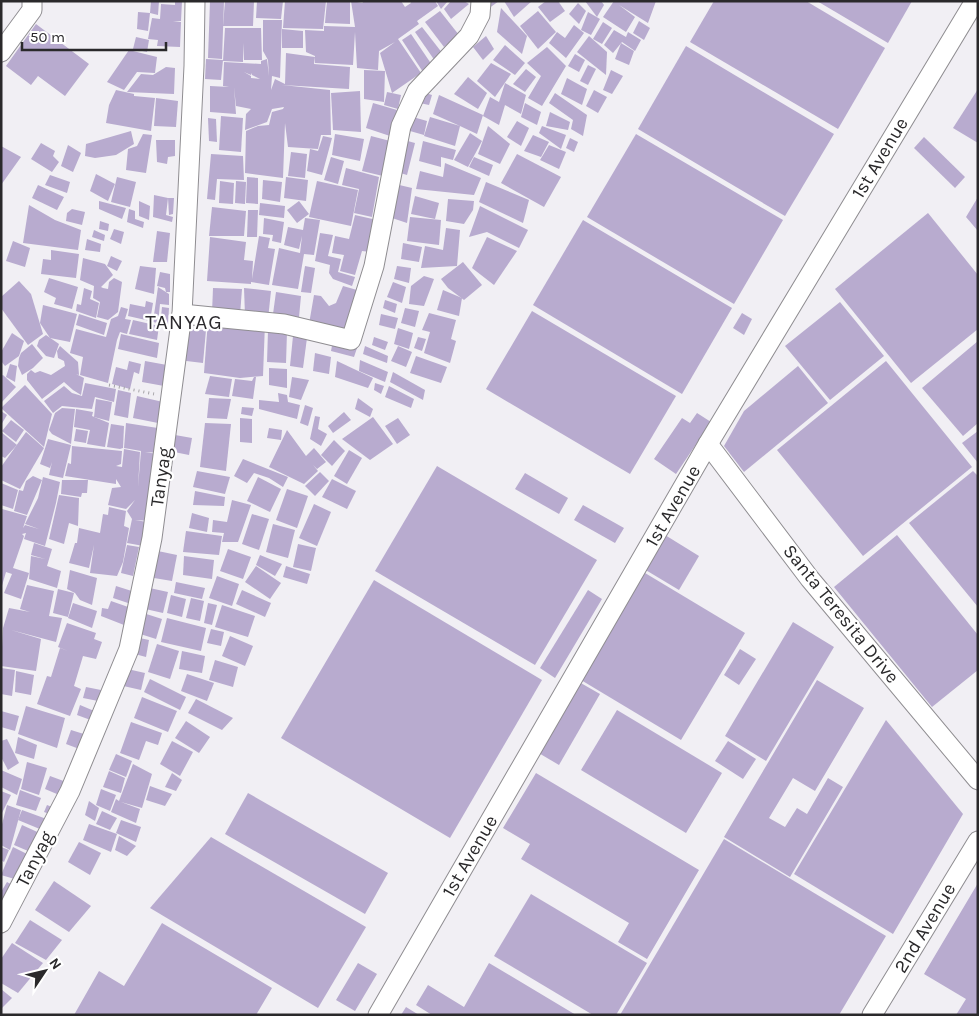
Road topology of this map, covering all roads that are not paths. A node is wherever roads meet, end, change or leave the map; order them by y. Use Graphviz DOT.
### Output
graph roads {
  1 [pos="195,1"];
  2 [pos="481,1"];
  3 [pos="975,1"];
  4 [pos="32,6"];
  5 [pos="1,52"];
  6 [pos="182,314"];
  7 [pos="708,444"];
  8 [pos="978,780"];
  9 [pos="978,841"];
  10 [pos="1,924"];
  11 [pos="378,1015"];
  12 [pos="872,1015"];
  1 -- 6 [label="street, Tanyag"];
  2 -- 6 [label="street"];
  3 -- 7 [label="street, 1st Avenue"];
  4 -- 5 [label="street"];
  6 -- 10 [label="street, Tanyag"];
  7 -- 8 [label="street, Santa Teresita Drive"];
  7 -- 11 [label="street, 1st Avenue"];
  9 -- 12 [label="street, 2nd Avenue"];
}
